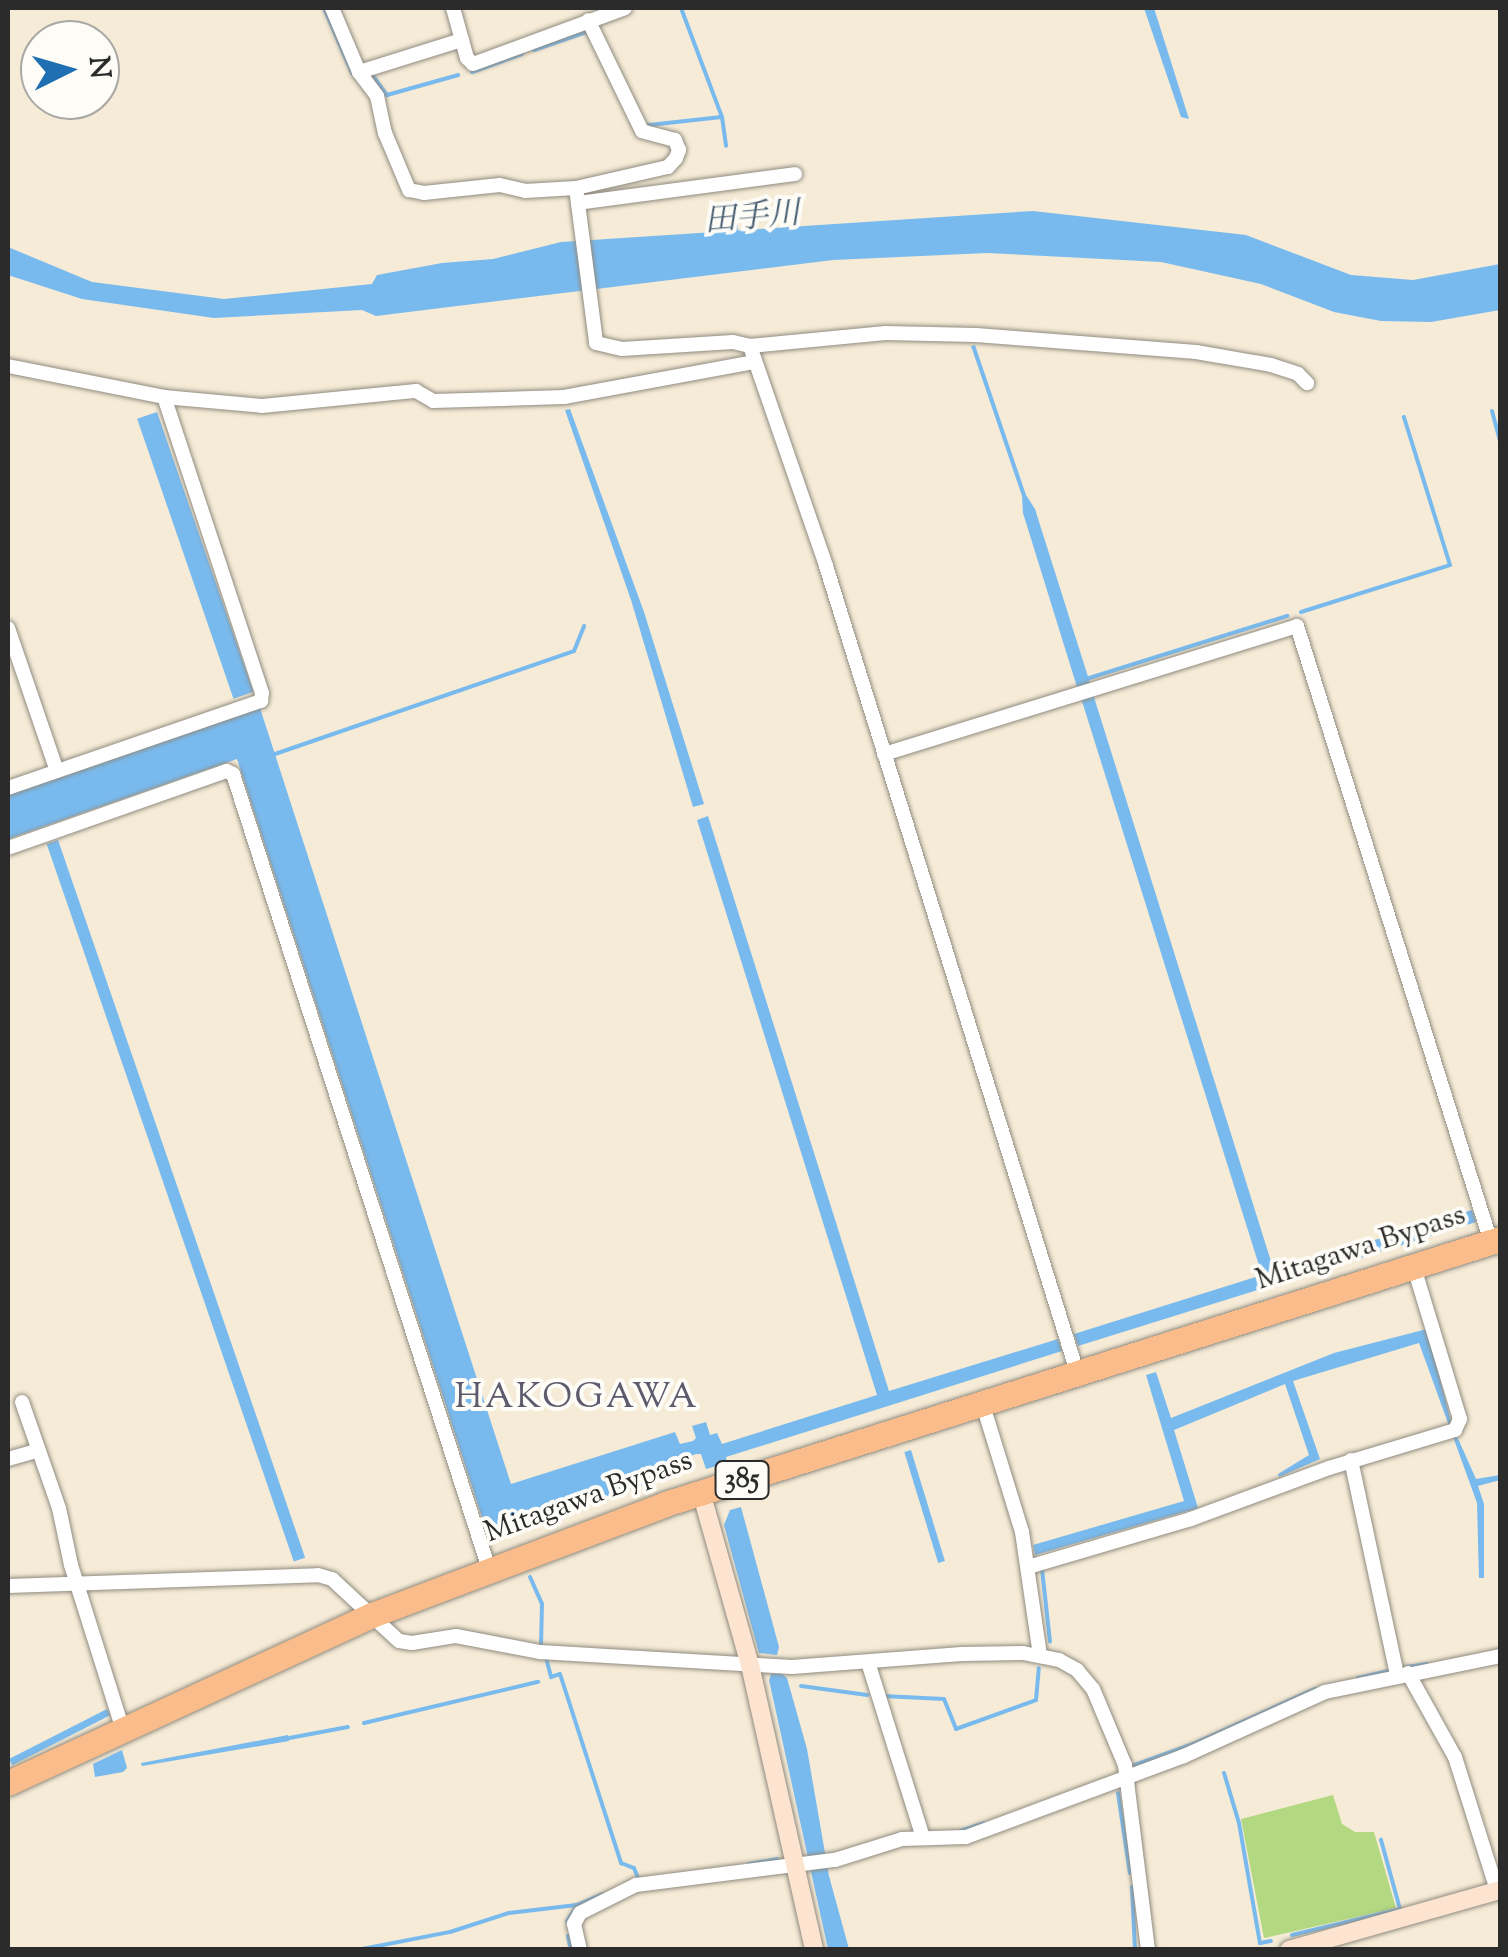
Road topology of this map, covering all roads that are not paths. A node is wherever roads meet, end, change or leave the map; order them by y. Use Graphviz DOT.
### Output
graph roads {
  1 [pos="332,8"];
  2 [pos="453,8"];
  3 [pos="625,8"];
  4 [pos="588,20"];
  5 [pos="462,40"];
  6 [pos="360,72"];
  7 [pos="795,174"];
  8 [pos="577,201"];
  9 [pos="750,346"];
  10 [pos="755,362"];
  11 [pos="8,366"];
  12 [pos="1307,383"];
  13 [pos="164,398"];
  14 [pos="8,628"];
  15 [pos="884,754"];
  16 [pos="57,771"];
  17 [pos="8,788"];
  18 [pos="8,848"];
  19 [pos="1496,1241"];
  20 [pos="1414,1268"];
  21 [pos="1077,1372"];
  22 [pos="22,1402"];
  23 [pos="982,1402"];
  24 [pos="39,1450"];
  25 [pos="8,1458"];
  26 [pos="1351,1460"];
  27 [pos="702,1492"];
  28 [pos="1028,1566"];
  29 [pos="489,1568"];
  30 [pos="79,1580"];
  31 [pos="8,1586"];
  32 [pos="372,1615"];
  33 [pos="1040,1656"];
  34 [pos="1500,1656"];
  35 [pos="868,1662"];
  36 [pos="750,1666"];
  37 [pos="1400,1671"];
  38 [pos="122,1728"];
  39 [pos="1127,1776"];
  40 [pos="8,1784"];
  41 [pos="923,1837"];
  42 [pos="798,1864"];
  43 [pos="1499,1890"];
  44 [pos="580,1950"];
  45 [pos="814,1950"];
  46 [pos="1148,1950"];
  47 [pos="1289,1950"];
  1 -- 6 [label="street"];
  2 -- 5 [label="street"];
  3 -- 4 [label="street"];
  4 -- 5 [label="street"];
  4 -- 8 [label="street"];
  5 -- 6 [label="street"];
  6 -- 8 [label="street"];
  7 -- 8 [label="street"];
  8 -- 9 [label="street"];
  9 -- 10 [label="street"];
  9 -- 12 [label="street"];
  10 -- 13 [label="street"];
  10 -- 15 [label="street"];
  11 -- 13 [label="street"];
  13 -- 16 [label="street"];
  14 -- 16 [label="street"];
  15 -- 19 [label="street"];
  15 -- 21 [label="street"];
  16 -- 17 [label="street"];
  18 -- 29 [label="street"];
  19 -- 20 [label="highway, Mitagawa Bypass / 385"];
  20 -- 21 [label="highway, Mitagawa Bypass / 385"];
  20 -- 26 [label="street"];
  21 -- 23 [label="highway, Mitagawa Bypass / 385"];
  22 -- 24 [label="street"];
  23 -- 27 [label="highway, Mitagawa Bypass / 385"];
  23 -- 28 [label="street"];
  24 -- 25 [label="street"];
  24 -- 30 [label="street"];
  26 -- 28 [label="street"];
  26 -- 37 [label="street"];
  27 -- 29 [label="highway, Mitagawa Bypass / 385"];
  27 -- 36 [label="street"];
  28 -- 33 [label="street"];
  29 -- 32 [label="highway, Mitagawa Bypass / 385"];
  30 -- 31 [label="street"];
  30 -- 32 [label="street"];
  30 -- 38 [label="street"];
  32 -- 36 [label="street"];
  32 -- 38 [label="highway, Mitagawa Bypass / 385"];
  33 -- 35 [label="street"];
  33 -- 39 [label="street"];
  34 -- 37 [label="street"];
  35 -- 36 [label="street"];
  35 -- 41 [label="street"];
  36 -- 42 [label="street"];
  37 -- 39 [label="street"];
  37 -- 43 [label="street"];
  38 -- 40 [label="highway, Mitagawa Bypass / 385"];
  39 -- 41 [label="street"];
  39 -- 46 [label="street"];
  41 -- 42 [label="street"];
  42 -- 44 [label="street"];
  42 -- 45 [label="street"];
  43 -- 47 [label="street"];
}
